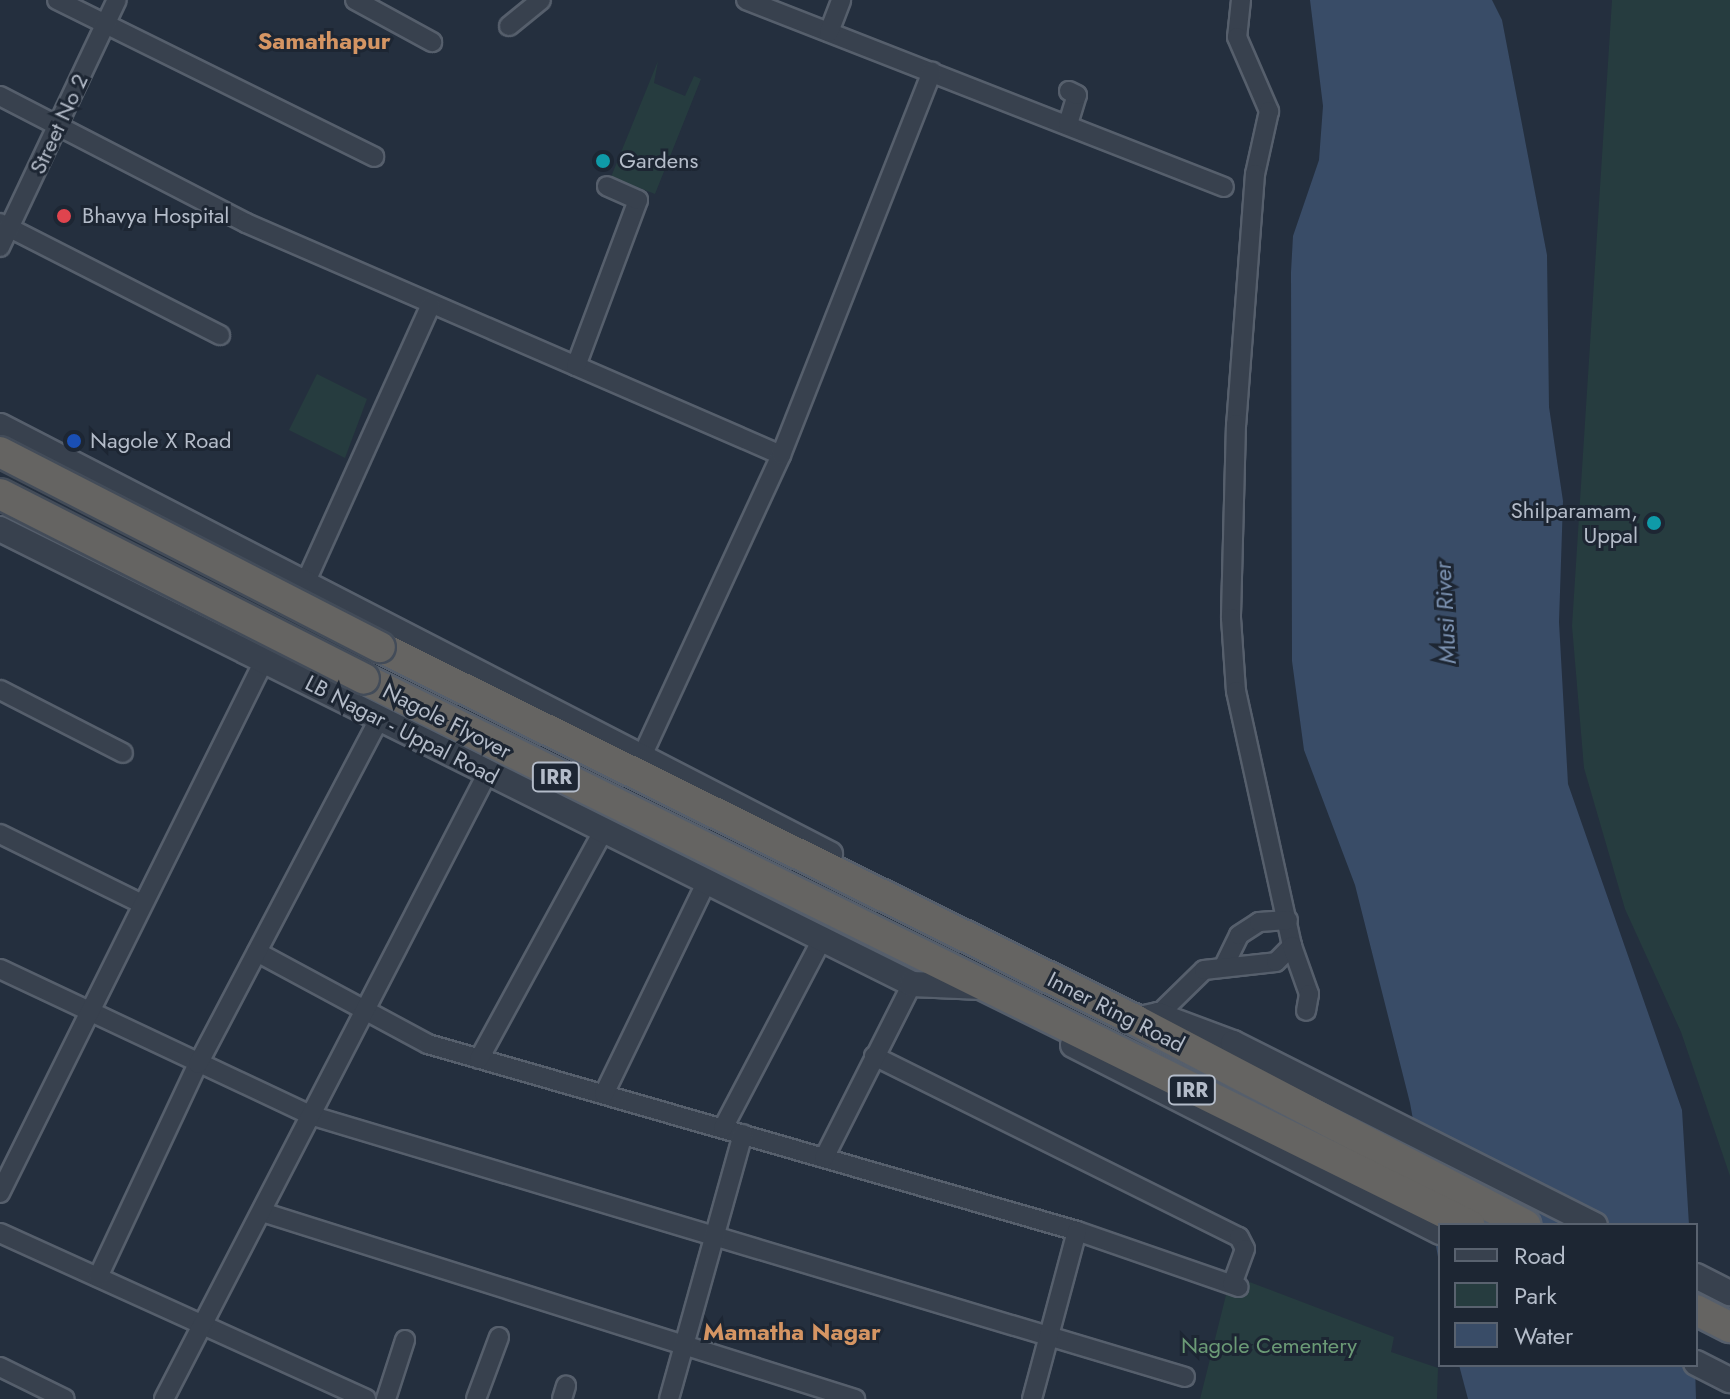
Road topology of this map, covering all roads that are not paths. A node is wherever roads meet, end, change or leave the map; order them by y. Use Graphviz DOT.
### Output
graph roads {
  1 [pos="57,0"];
  2 [pos="117,0"];
  3 [pos="355,0"];
  4 [pos="541,0"];
  5 [pos="746,0"];
  6 [pos="841,0"];
  7 [pos="1241,0"];
  8 [pos="106,24"];
  9 [pos="509,26"];
  10 [pos="829,32"];
  11 [pos="432,42"];
  12 [pos="932,72"];
  13 [pos="1069,91"];
  14 [pos="0,96"];
  15 [pos="1068,124"];
  16 [pos="58,127"];
  17 [pos="374,157"];
  18 [pos="607,186"];
  19 [pos="1224,187"];
  20 [pos="5,225"];
  21 [pos="0,247"];
  22 [pos="431,305"];
  23 [pos="220,335"];
  24 [pos="576,366"];
  25 [pos="0,426"];
  26 [pos="0,452"];
  27 [pos="781,455"];
  28 [pos="0,494"];
  29 [pos="195,524"];
  30 [pos="0,529"];
  31 [pos="307,579"];
  32 [pos="157,606"];
  33 [pos="265,659"];
  34 [pos="0,690"];
  35 [pos="379,719"];
  36 [pos="123,753"];
  37 [pos="642,756"];
  38 [pos="487,774"];
  39 [pos="602,833"];
  40 [pos="0,834"];
  41 [pos="705,885"];
  42 [pos="873,894"];
  43 [pos="142,904"];
  44 [pos="1288,920"];
  45 [pos="821,941"];
  46 [pos="1292,946"];
  47 [pos="257,952"];
  48 [pos="1224,966"];
  49 [pos="0,969"];
  50 [pos="912,984"];
  51 [pos="983,987"];
  52 [pos="1027,1009"];
  53 [pos="1306,1011"];
  54 [pos="87,1013"];
  55 [pos="367,1013"];
  56 [pos="1146,1017"];
  57 [pos="874,1056"];
  58 [pos="479,1059"];
  59 [pos="198,1064"];
  60 [pos="604,1094"];
  61 [pos="313,1116"];
  62 [pos="723,1128"];
  63 [pos="743,1134"];
  64 [pos="824,1158"];
  65 [pos="1403,1179"];
  66 [pos="0,1193"];
  67 [pos="262,1212"];
  68 [pos="1466,1223"];
  69 [pos="1521,1223"];
  70 [pos="1591,1223"];
  71 [pos="1077,1231"];
  72 [pos="1438,1231"];
  73 [pos="0,1233"];
  74 [pos="714,1238"];
  75 [pos="98,1277"];
  76 [pos="1698,1277"];
  77 [pos="1730,1293"];
  78 [pos="1698,1311"];
  79 [pos="202,1327"];
  80 [pos="1730,1327"];
  81 [pos="1698,1334"];
  82 [pos="499,1337"];
  83 [pos="1049,1337"];
  84 [pos="405,1340"];
  85 [pos="684,1347"];
  86 [pos="1730,1349"];
  87 [pos="1698,1364"];
  88 [pos="0,1367"];
  89 [pos="1185,1377"];
  90 [pos="1730,1380"];
  91 [pos="65,1399"];
  92 [pos="164,1399"];
  93 [pos="366,1399"];
  94 [pos="386,1399"];
  95 [pos="476,1399"];
  96 [pos="669,1399"];
  97 [pos="855,1399"];
  98 [pos="1032,1399"];
  1 -- 8 [label="street"];
  2 -- 8 [label="street, Street No 2"];
  3 -- 11 [label="street"];
  4 -- 9 [label="street"];
  5 -- 10 [label="street"];
  6 -- 10 [label="street"];
  7 -- 44 [label="street"];
  8 -- 16 [label="street, Street No 2"];
  8 -- 17 [label="street"];
  10 -- 12 [label="street"];
  12 -- 15 [label="street"];
  12 -- 27 [label="street"];
  13 -- 15 [label="street"];
  14 -- 16 [label="street"];
  15 -- 19 [label="street"];
  16 -- 20 [label="street, Street No 2"];
  16 -- 22 [label="street"];
  18 -- 24 [label="street"];
  20 -- 21 [label="street, Street No 2"];
  20 -- 23 [label="street"];
  22 -- 24 [label="street"];
  22 -- 31 [label="street"];
  24 -- 27 [label="street"];
  25 -- 29 [label="street"];
  26 -- 42 [label="highway, Nagole Flyover / IRR, bridge"];
  27 -- 37 [label="street"];
  28 -- 51 [label="highway, Nagole Flyover / IRR, bridge"];
  29 -- 31 [label="street"];
  29 -- 32 [label="street"];
  30 -- 32 [label="street, LB Nagar - Uppal Road"];
  31 -- 37 [label="street"];
  32 -- 33 [label="street, LB Nagar - Uppal Road"];
  33 -- 35 [label="street, LB Nagar - Uppal Road"];
  33 -- 43 [label="street"];
  34 -- 36 [label="street"];
  35 -- 38 [label="street, LB Nagar - Uppal Road"];
  35 -- 47 [label="street"];
  37 -- 42 [label="street"];
  38 -- 39 [label="street, LB Nagar - Uppal Road"];
  38 -- 55 [label="street"];
  39 -- 41 [label="street, LB Nagar - Uppal Road"];
  39 -- 58 [label="street"];
  40 -- 43 [label="street"];
  41 -- 45 [label="street, LB Nagar - Uppal Road"];
  41 -- 60 [label="street"];
  42 -- 56 [label="highway, Inner Ring Road / IRR"];
  43 -- 54 [label="street"];
  44 -- 46 [label="street"];
  44 -- 48 [label="street"];
  45 -- 50 [label="street, LB Nagar - Uppal Road"];
  45 -- 62 [label="street"];
  46 -- 48 [label="street"];
  46 -- 53 [label="street"];
  47 -- 55 [label="street"];
  47 -- 59 [label="street"];
  48 -- 56 [label="street"];
  49 -- 54 [label="street"];
  50 -- 51 [label="street, LB Nagar - Uppal Road"];
  50 -- 57 [label="street"];
  51 -- 52 [label="highway, Inner Ring Road / IRR"];
  52 -- 65 [label="highway, Inner Ring Road / IRR"];
  52 -- 72 [label="street"];
  54 -- 59 [label="street"];
  54 -- 66 [label="street"];
  55 -- 58 [label="street"];
  55 -- 61 [label="street"];
  56 -- 65 [label="highway, Inner Ring Road / IRR"];
  56 -- 70 [label="street"];
  57 -- 64 [label="street"];
  57 -- 71 [label="street"];
  58 -- 60 [label="street"];
  59 -- 61 [label="street"];
  59 -- 75 [label="street"];
  60 -- 62 [label="street"];
  61 -- 67 [label="street"];
  61 -- 74 [label="street"];
  62 -- 63 [label="street"];
  63 -- 64 [label="street"];
  63 -- 74 [label="street"];
  64 -- 71 [label="street"];
  65 -- 68 [label="highway, Inner Ring Road / IRR"];
  65 -- 69 [label="highway, Inner Ring Road / IRR"];
  67 -- 79 [label="street"];
  67 -- 85 [label="street"];
  71 -- 83 [label="street"];
  73 -- 75 [label="street"];
  74 -- 83 [label="street"];
  74 -- 85 [label="street"];
  75 -- 79 [label="street"];
  76 -- 77 [label="street"];
  78 -- 80 [label="highway"];
  79 -- 92 [label="street"];
  79 -- 93 [label="street"];
  81 -- 86 [label="highway"];
  82 -- 95 [label="street"];
  83 -- 89 [label="street"];
  83 -- 98 [label="street"];
  84 -- 94 [label="street"];
  85 -- 96 [label="street"];
  85 -- 97 [label="street"];
  87 -- 90 [label="street"];
  88 -- 91 [label="street"];
}
